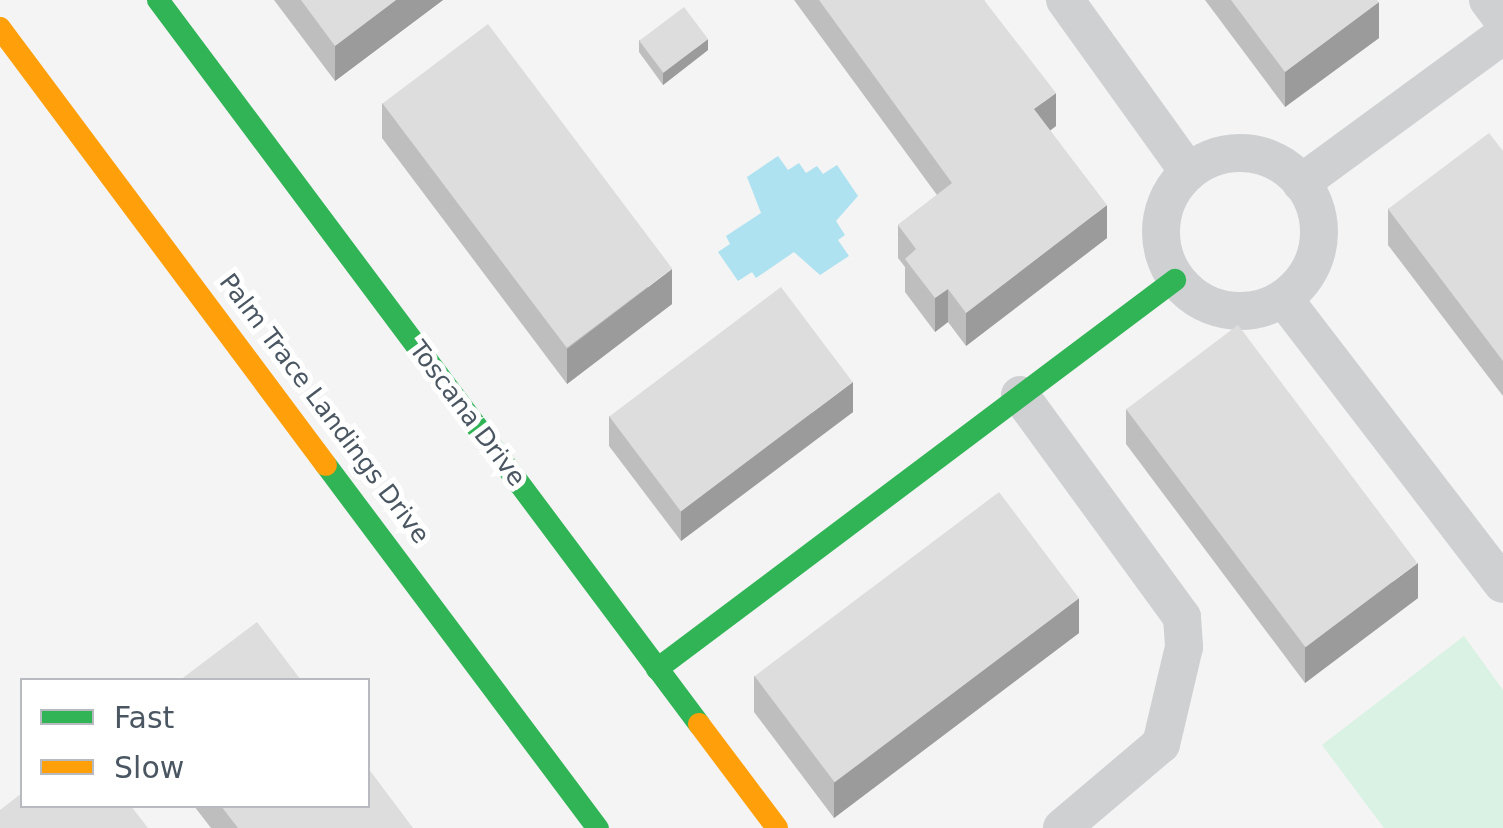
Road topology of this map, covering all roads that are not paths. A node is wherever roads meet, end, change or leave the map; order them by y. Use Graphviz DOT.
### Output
graph roads {
  1 [pos="158,0"];
  2 [pos="1065,0"];
  3 [pos="1488,0"];
  4 [pos="1503,20"];
  5 [pos="0,28"];
  6 [pos="1503,35"];
  7 [pos="1188,171"];
  8 [pos="1301,183"];
  9 [pos="1176,280"];
  10 [pos="1284,299"];
  11 [pos="1020,395"];
  12 [pos="1503,584"];
  13 [pos="658,669"];
  14 [pos="598,828"];
  15 [pos="777,828"];
  16 [pos="1062,828"];
  1 -- 13 [label="street, Toscana Drive"];
  2 -- 7 [label="street"];
  3 -- 4 [label="street"];
  5 -- 14 [label="street, Palm Trace Landings Drive"];
  6 -- 8 [label="street"];
  7 -- 8 [label="street"];
  7 -- 9 [label="street"];
  8 -- 10 [label="street"];
  9 -- 10 [label="street"];
  9 -- 11 [label="street"];
  10 -- 12 [label="street"];
  11 -- 13 [label="street"];
  11 -- 16 [label="street"];
  13 -- 15 [label="street, Toscana Drive"];
}
